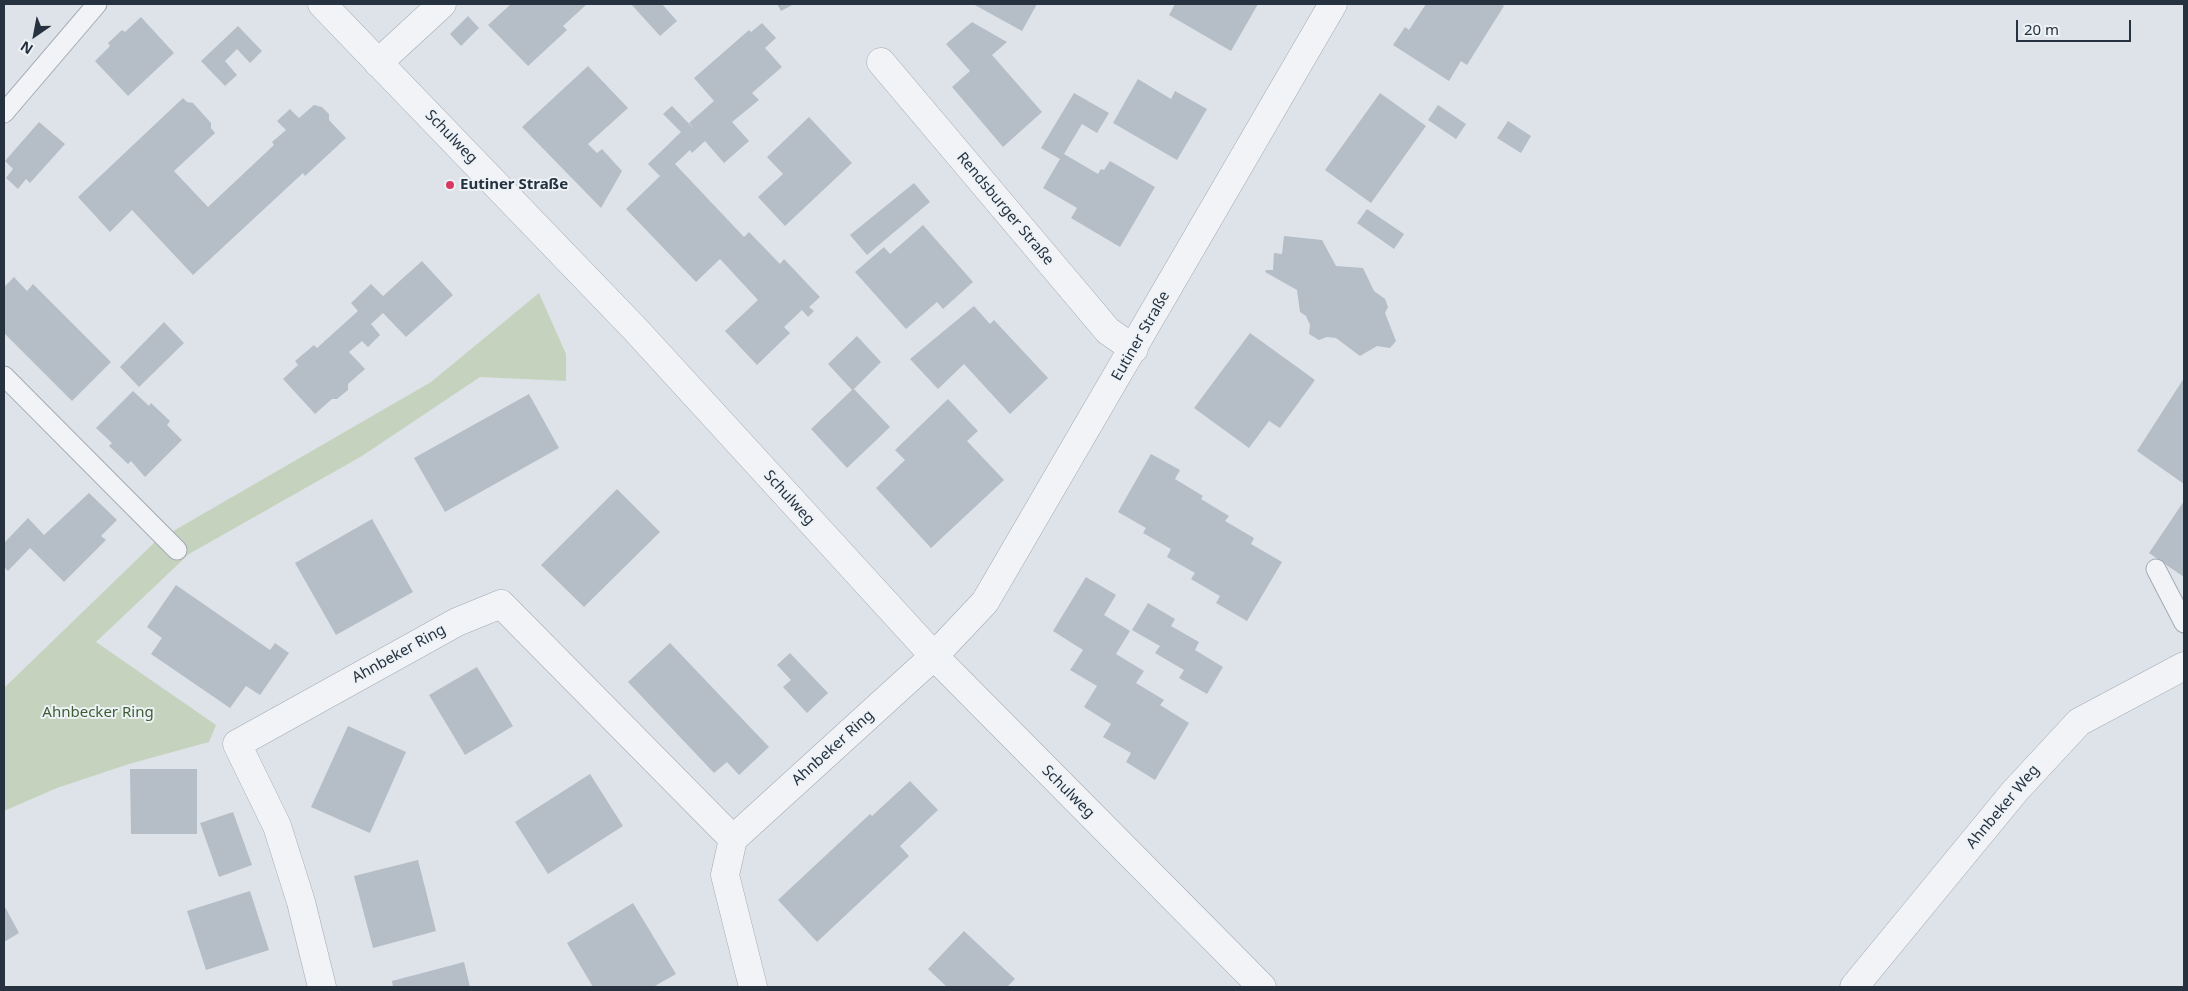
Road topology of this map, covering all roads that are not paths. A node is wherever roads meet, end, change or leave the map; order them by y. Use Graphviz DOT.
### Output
graph roads {
  1 [pos="98,4"];
  2 [pos="322,4"];
  3 [pos="442,4"];
  4 [pos="1333,4"];
  5 [pos="881,62"];
  6 [pos="378,63"];
  7 [pos="4,113"];
  8 [pos="1134,349"];
  9 [pos="4,376"];
  10 [pos="177,550"];
  11 [pos="2156,569"];
  12 [pos="2184,623"];
  13 [pos="934,656"];
  14 [pos="2184,666"];
  15 [pos="733,839"];
  16 [pos="322,987"];
  17 [pos="753,987"];
  18 [pos="1262,987"];
  19 [pos="1854,987"];
  1 -- 7 [label="lane"];
  2 -- 6 [label="street, Schulweg"];
  3 -- 6 [label="street"];
  4 -- 8 [label="street, Eutiner Straße"];
  5 -- 8 [label="street, Rendsburger Straße"];
  6 -- 13 [label="street, Schulweg"];
  8 -- 13 [label="street, Eutiner Straße"];
  9 -- 10 [label="lane"];
  11 -- 12 [label="lane"];
  13 -- 15 [label="street, Ahnbeker Ring"];
  13 -- 18 [label="street, Schulweg"];
  14 -- 19 [label="street, Ahnbeker Weg"];
  15 -- 16 [label="street, Ahnbeker Ring"];
  15 -- 17 [label="street"];
}
